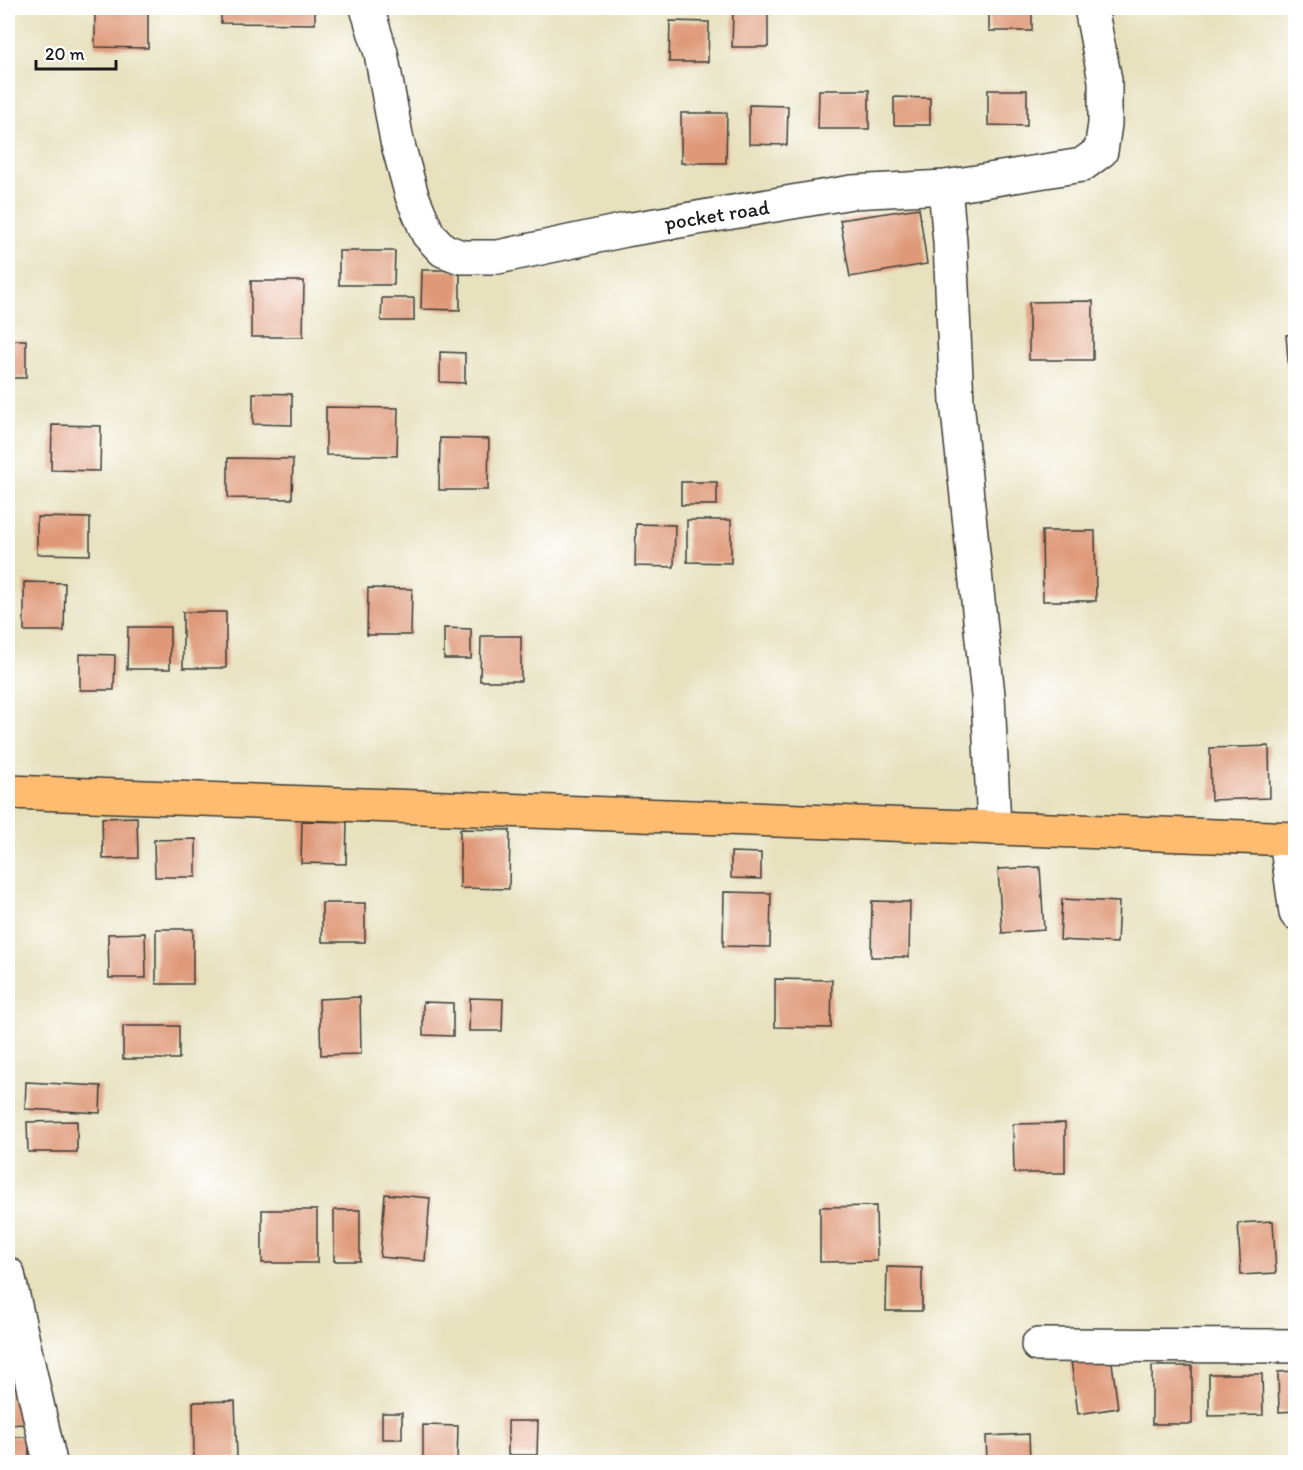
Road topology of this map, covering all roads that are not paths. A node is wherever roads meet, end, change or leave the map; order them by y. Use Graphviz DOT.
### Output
graph roads {
  1 [pos="367,8"];
  2 [pos="1091,8"];
  3 [pos="945,187"];
  4 [pos="8,792"];
  5 [pos="994,828"];
  6 [pos="1291,839"];
  7 [pos="1296,913"];
  8 [pos="8,1274"];
  9 [pos="1038,1345"];
  10 [pos="1296,1346"];
  11 [pos="50,1462"];
  1 -- 3 [label="street, pocket road"];
  2 -- 3 [label="street, pocket road"];
  3 -- 5 [label="street"];
  4 -- 5 [label="main road"];
  5 -- 6 [label="main road"];
  6 -- 7 [label="street"];
  8 -- 11 [label="street"];
  9 -- 10 [label="street"];
}
